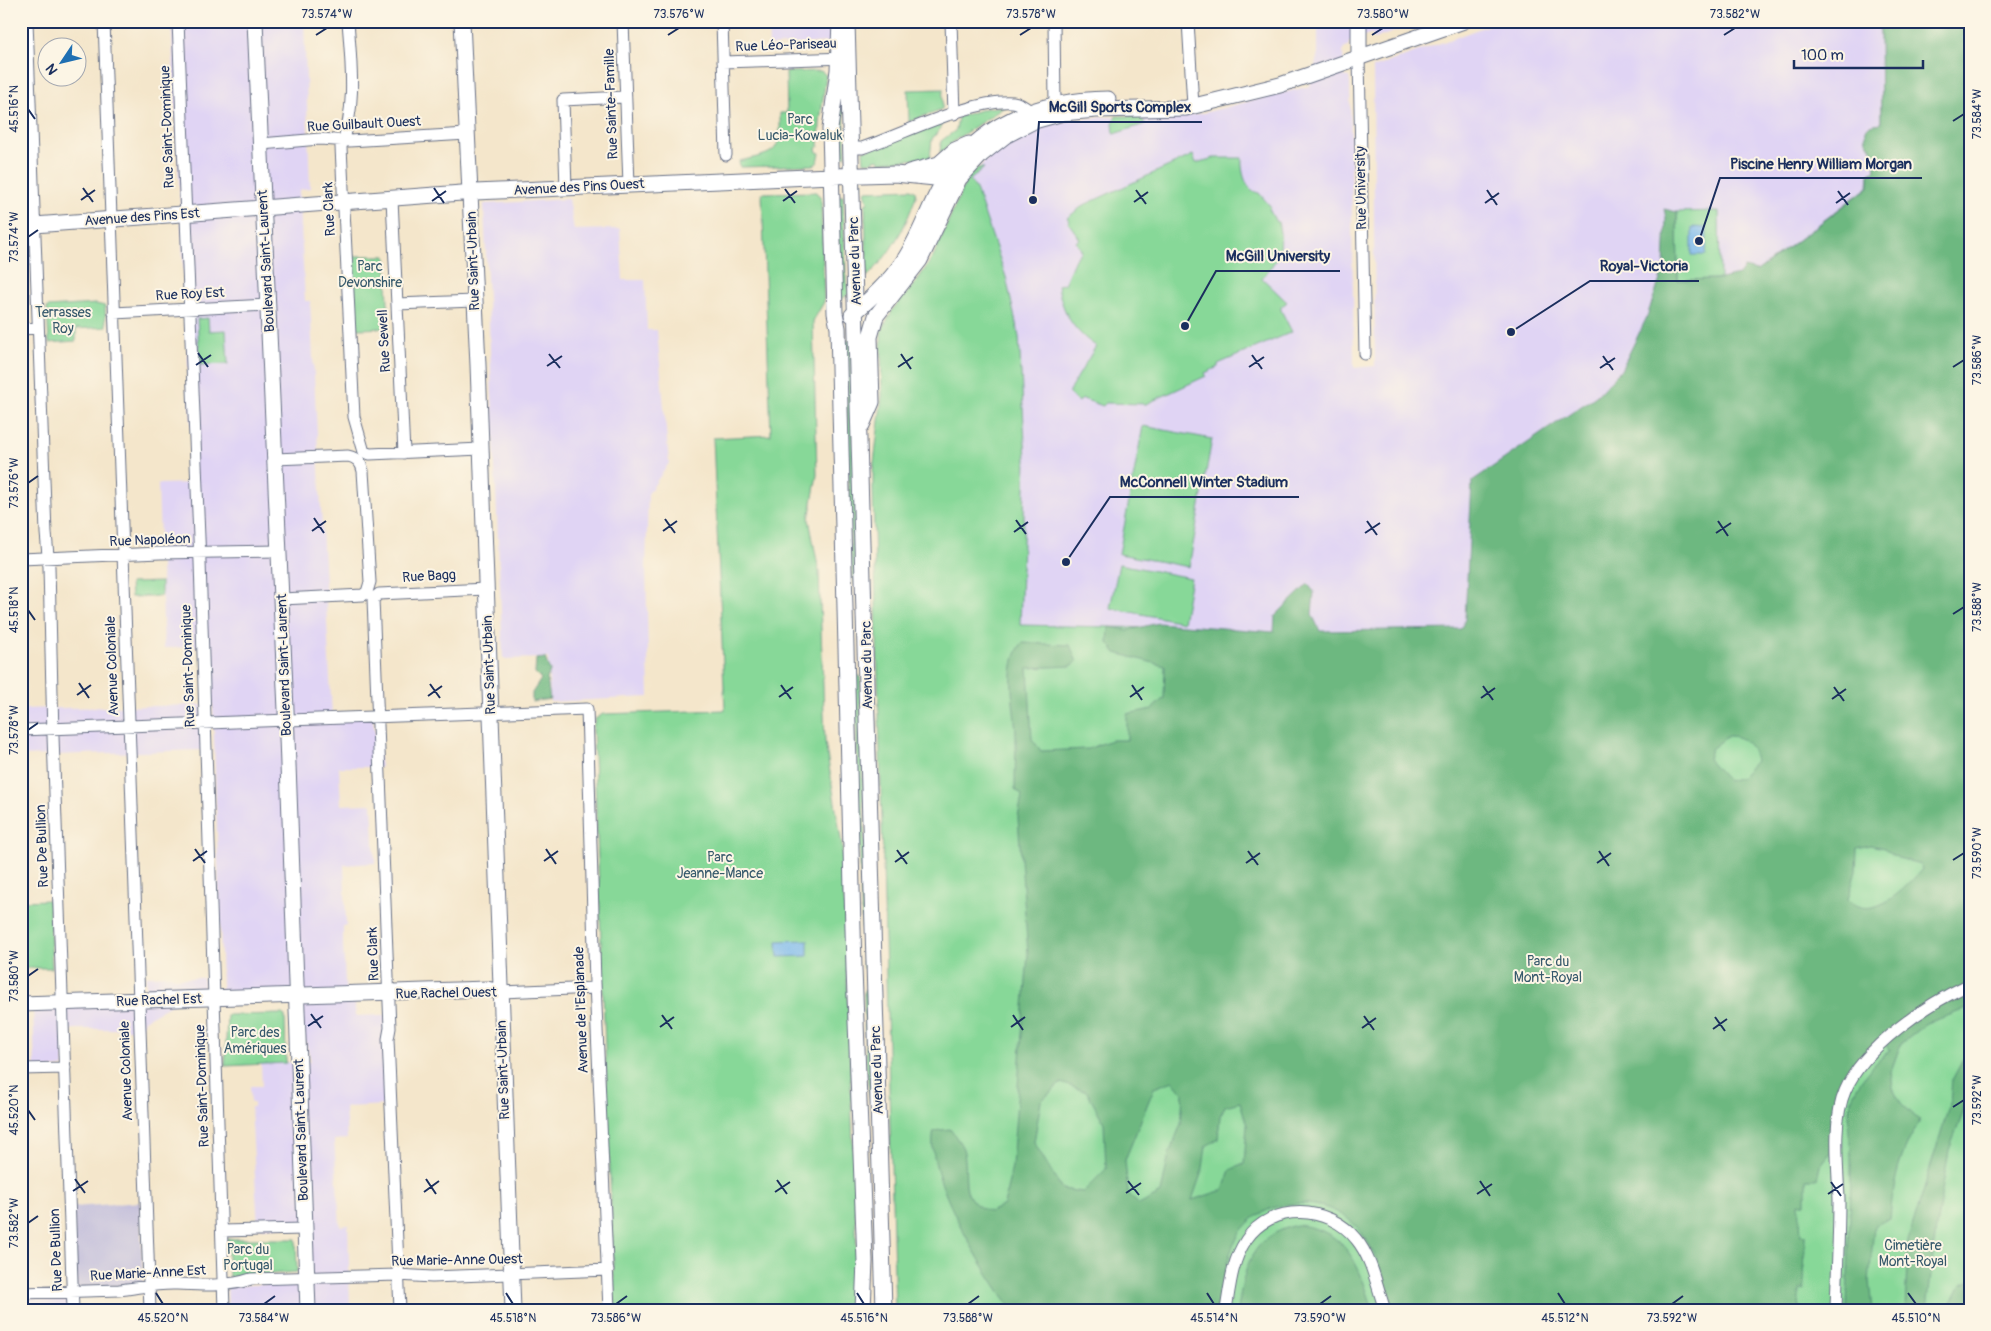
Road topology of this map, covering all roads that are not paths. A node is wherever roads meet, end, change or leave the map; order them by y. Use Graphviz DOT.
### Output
graph roads {
  1 [pos="27,21"];
  2 [pos="104,21"];
  3 [pos="178,21"];
  4 [pos="255,21"];
  5 [pos="348,21"];
  6 [pos="462,21"];
  7 [pos="623,21"];
  8 [pos="722,21"];
  9 [pos="840,21"];
  10 [pos="847,21"];
  11 [pos="951,21"];
  12 [pos="1054,21"];
  13 [pos="1188,21"];
  14 [pos="1359,21"];
  15 [pos="1464,21"];
  16 [pos="844,58"];
  17 [pos="1359,58"];
  18 [pos="723,62"];
  19 [pos="625,97"];
  20 [pos="1192,102"];
  21 [pos="1055,104"];
  22 [pos="1030,111"];
  23 [pos="954,114"];
  24 [pos="467,134"];
  25 [pos="986,136"];
  26 [pos="344,140"];
  27 [pos="261,144"];
  28 [pos="852,148"];
  29 [pos="726,155"];
  30 [pos="896,174"];
  31 [pos="962,174"];
  32 [pos="853,175"];
  33 [pos="831,176"];
  34 [pos="946,178"];
  35 [pos="629,185"];
  36 [pos="566,188"];
  37 [pos="470,192"];
  38 [pos="392,199"];
  39 [pos="343,202"];
  40 [pos="263,208"];
  41 [pos="186,213"];
  42 [pos="111,218"];
  43 [pos="28,225"];
  44 [pos="474,301"];
  45 [pos="396,304"];
  46 [pos="268,305"];
  47 [pos="190,309"];
  48 [pos="857,311"];
  49 [pos="114,313"];
  50 [pos="38,328"];
  51 [pos="838,328"];
  52 [pos="21,329"];
  53 [pos="1365,354"];
  54 [pos="860,429"];
  55 [pos="480,449"];
  56 [pos="404,453"];
  57 [pos="363,457"];
  58 [pos="275,459"];
  59 [pos="279,551"];
  60 [pos="199,553"];
  61 [pos="124,556"];
  62 [pos="48,558"];
  63 [pos="21,559"];
  64 [pos="486,589"];
  65 [pos="371,594"];
  66 [pos="282,599"];
  67 [pos="491,713"];
  68 [pos="379,717"];
  69 [pos="286,721"];
  70 [pos="205,723"];
  71 [pos="128,726"];
  72 [pos="53,728"];
  73 [pos="21,730"];
  74 [pos="1970,984"];
  75 [pos="595,988"];
  76 [pos="1970,990"];
  77 [pos="501,992"];
  78 [pos="389,993"];
  79 [pos="296,997"];
  80 [pos="213,998"];
  81 [pos="138,1000"];
  82 [pos="63,1003"];
  83 [pos="21,1004"];
  84 [pos="21,1068"];
  85 [pos="65,1068"];
  86 [pos="304,1230"];
  87 [pos="222,1231"];
  88 [pos="865,1261"];
  89 [pos="608,1270"];
  90 [pos="512,1274"];
  91 [pos="398,1275"];
  92 [pos="307,1278"];
  93 [pos="222,1284"];
  94 [pos="149,1286"];
  95 [pos="72,1292"];
  96 [pos="21,1293"];
  97 [pos="73,1310"];
  98 [pos="150,1310"];
  99 [pos="224,1310"];
  100 [pos="308,1310"];
  101 [pos="400,1310"];
  102 [pos="513,1310"];
  103 [pos="609,1310"];
  104 [pos="863,1310"];
  105 [pos="873,1310"];
  106 [pos="884,1310"];
  107 [pos="1226,1310"];
  108 [pos="1231,1310"];
  109 [pos="1380,1310"];
  110 [pos="1385,1310"];
  111 [pos="1836,1310"];
  112 [pos="1841,1310"];
  1 -- 43 [label="street, Rue De Bullion"];
  2 -- 42 [label="street, Avenue Coloniale"];
  3 -- 41 [label="street, Rue Saint-Dominique"];
  4 -- 27 [label="main road, Boulevard Saint-Laurent"];
  5 -- 26 [label="street, Rue Clark"];
  6 -- 24 [label="main road, Rue Saint-Urbain"];
  7 -- 19 [label="street, Rue Sainte-Famille"];
  8 -- 18 [label="street"];
  9 -- 16 [label="main road, Avenue du Parc"];
  10 -- 16 [label="main road, Avenue du Parc"];
  11 -- 23 [label="street"];
  12 -- 21 [label="street"];
  13 -- 20 [label="street"];
  14 -- 17 [label="main road, Rue University"];
  15 -- 17 [label="main road, Avenue des Pins Ouest"];
  16 -- 18 [label="street, Rue Léo-Pariseau"];
  16 -- 28 [label="main road, Avenue du Parc"];
  16 -- 33 [label="main road, Avenue du Parc"];
  17 -- 20 [label="main road, Avenue des Pins Ouest"];
  17 -- 53 [label="street, Rue University"];
  18 -- 29 [label="street"];
  19 -- 35 [label="street, Rue Sainte-Famille"];
  19 -- 36 [label="street"];
  20 -- 21 [label="main road, Avenue des Pins Ouest"];
  20 -- 31 [label="main road, Avenue des Pins Ouest"];
  21 -- 22 [label="main road, Avenue des Pins Ouest"];
  22 -- 23 [label="street"];
  22 -- 25 [label="main road, Avenue des Pins Ouest"];
  23 -- 28 [label="street"];
  24 -- 26 [label="street, Rue Guilbault Ouest"];
  24 -- 37 [label="main road, Rue Saint-Urbain"];
  25 -- 30 [label="main road, Avenue des Pins Ouest"];
  25 -- 34 [label="main road, Avenue des Pins Ouest"];
  26 -- 27 [label="street, Rue Guilbault Ouest"];
  26 -- 39 [label="street, Rue Clark"];
  27 -- 40 [label="main road, Boulevard Saint-Laurent"];
  28 -- 32 [label="main road, Avenue du Parc"];
  30 -- 32 [label="main road, Avenue des Pins Ouest"];
  30 -- 34 [label="main road, Avenue des Pins Ouest"];
  31 -- 34 [label="main road, Avenue des Pins Ouest"];
  31 -- 54 [label="main road, Avenue des Pins Ouest"];
  32 -- 33 [label="main road, Avenue des Pins Ouest"];
  32 -- 48 [label="main road, Avenue du Parc"];
  33 -- 35 [label="main road, Avenue des Pins Ouest"];
  33 -- 51 [label="main road, Avenue du Parc"];
  34 -- 48 [label="main road, Avenue des Pins Ouest"];
  35 -- 36 [label="main road, Avenue des Pins Ouest"];
  36 -- 37 [label="main road, Avenue des Pins Ouest"];
  37 -- 38 [label="main road, Avenue des Pins Ouest"];
  37 -- 44 [label="main road, Rue Saint-Urbain"];
  38 -- 39 [label="main road, Avenue des Pins Ouest"];
  38 -- 45 [label="street, Rue Sewell"];
  39 -- 40 [label="main road, Avenue des Pins Ouest"];
  39 -- 57 [label="street, Rue Clark"];
  40 -- 41 [label="main road, Avenue des Pins Est"];
  40 -- 46 [label="main road, Boulevard Saint-Laurent"];
  41 -- 42 [label="main road, Avenue des Pins Est"];
  41 -- 47 [label="street, Rue Saint-Dominique"];
  42 -- 43 [label="main road, Avenue des Pins Est"];
  42 -- 49 [label="street, Avenue Coloniale"];
  43 -- 50 [label="street, Rue De Bullion"];
  44 -- 45 [label="street"];
  44 -- 55 [label="main road, Rue Saint-Urbain"];
  45 -- 56 [label="street, Rue Sewell"];
  46 -- 47 [label="street, Rue Roy Est"];
  46 -- 58 [label="main road, Boulevard Saint-Laurent"];
  47 -- 49 [label="street, Rue Roy Est"];
  47 -- 60 [label="street, Rue Saint-Dominique"];
  48 -- 51 [label="main road, Avenue des Pins Ouest"];
  48 -- 54 [label="main road, Avenue du Parc"];
  49 -- 61 [label="street, Avenue Coloniale"];
  50 -- 52 [label="street"];
  50 -- 62 [label="street, Rue De Bullion"];
  51 -- 88 [label="main road, Avenue du Parc"];
  54 -- 106 [label="main road, Avenue du Parc"];
  55 -- 56 [label="street"];
  55 -- 64 [label="main road, Rue Saint-Urbain"];
  56 -- 57 [label="street"];
  57 -- 58 [label="street"];
  57 -- 65 [label="street, Rue Clark"];
  58 -- 59 [label="main road, Boulevard Saint-Laurent"];
  59 -- 60 [label="street, Rue Napoléon"];
  59 -- 66 [label="main road, Boulevard Saint-Laurent"];
  60 -- 61 [label="street, Rue Napoléon"];
  60 -- 70 [label="street, Rue Saint-Dominique"];
  61 -- 62 [label="street, Rue Napoléon"];
  61 -- 71 [label="street, Avenue Coloniale"];
  62 -- 63 [label="street, Rue Napoléon"];
  62 -- 72 [label="street, Rue De Bullion"];
  64 -- 65 [label="street, Rue Bagg"];
  64 -- 67 [label="main road, Rue Saint-Urbain"];
  65 -- 66 [label="street, Rue Bagg"];
  65 -- 68 [label="street, Rue Clark"];
  66 -- 69 [label="main road, Boulevard Saint-Laurent"];
  67 -- 68 [label="street"];
  67 -- 75 [label="street, Avenue de l'Esplanade"];
  67 -- 77 [label="main road, Rue Saint-Urbain"];
  68 -- 69 [label="street"];
  68 -- 78 [label="street, Rue Clark"];
  69 -- 70 [label="street"];
  69 -- 79 [label="main road, Boulevard Saint-Laurent"];
  70 -- 71 [label="street"];
  70 -- 80 [label="street, Rue Saint-Dominique"];
  71 -- 72 [label="street"];
  71 -- 81 [label="street, Avenue Coloniale"];
  72 -- 73 [label="street"];
  72 -- 82 [label="street, Rue De Bullion"];
  74 -- 111 [label="street"];
  75 -- 77 [label="street, Rue Rachel Ouest"];
  75 -- 89 [label="street, Avenue de l'Esplanade"];
  76 -- 112 [label="street"];
  77 -- 78 [label="main road, Rue Rachel Ouest"];
  77 -- 90 [label="main road, Rue Saint-Urbain"];
  78 -- 79 [label="main road, Rue Rachel Ouest"];
  78 -- 91 [label="street, Rue Clark"];
  79 -- 80 [label="main road, Rue Rachel Est"];
  79 -- 86 [label="main road, Boulevard Saint-Laurent"];
  80 -- 81 [label="main road, Rue Rachel Est"];
  80 -- 87 [label="street, Rue Saint-Dominique"];
  81 -- 82 [label="main road, Rue Rachel Est"];
  81 -- 94 [label="street, Avenue Coloniale"];
  82 -- 83 [label="main road, Rue Rachel Est"];
  82 -- 85 [label="street, Rue De Bullion"];
  84 -- 85 [label="street"];
  85 -- 95 [label="street, Rue De Bullion"];
  86 -- 87 [label="street"];
  86 -- 92 [label="main road, Boulevard Saint-Laurent"];
  87 -- 93 [label="street, Rue Saint-Dominique"];
  88 -- 104 [label="main road, Avenue du Parc"];
  88 -- 105 [label="main road, Avenue du Parc"];
  89 -- 90 [label="street, Rue Marie-Anne Ouest"];
  89 -- 103 [label="street, Avenue de l'Esplanade"];
  90 -- 91 [label="street, Rue Marie-Anne Ouest"];
  90 -- 102 [label="main road, Rue Saint-Urbain"];
  91 -- 92 [label="street, Rue Marie-Anne Ouest"];
  91 -- 101 [label="street, Rue Clark"];
  92 -- 93 [label="street, Rue Marie-Anne Est"];
  92 -- 100 [label="main road, Boulevard Saint-Laurent"];
  93 -- 94 [label="street, Rue Marie-Anne Est"];
  93 -- 99 [label="street, Rue Saint-Dominique"];
  94 -- 95 [label="street, Rue Marie-Anne Est"];
  94 -- 98 [label="street, Avenue Coloniale"];
  95 -- 96 [label="street, Rue Marie-Anne Est"];
  95 -- 97 [label="street, Rue De Bullion"];
  107 -- 110 [label="street"];
  108 -- 109 [label="street"];
}
